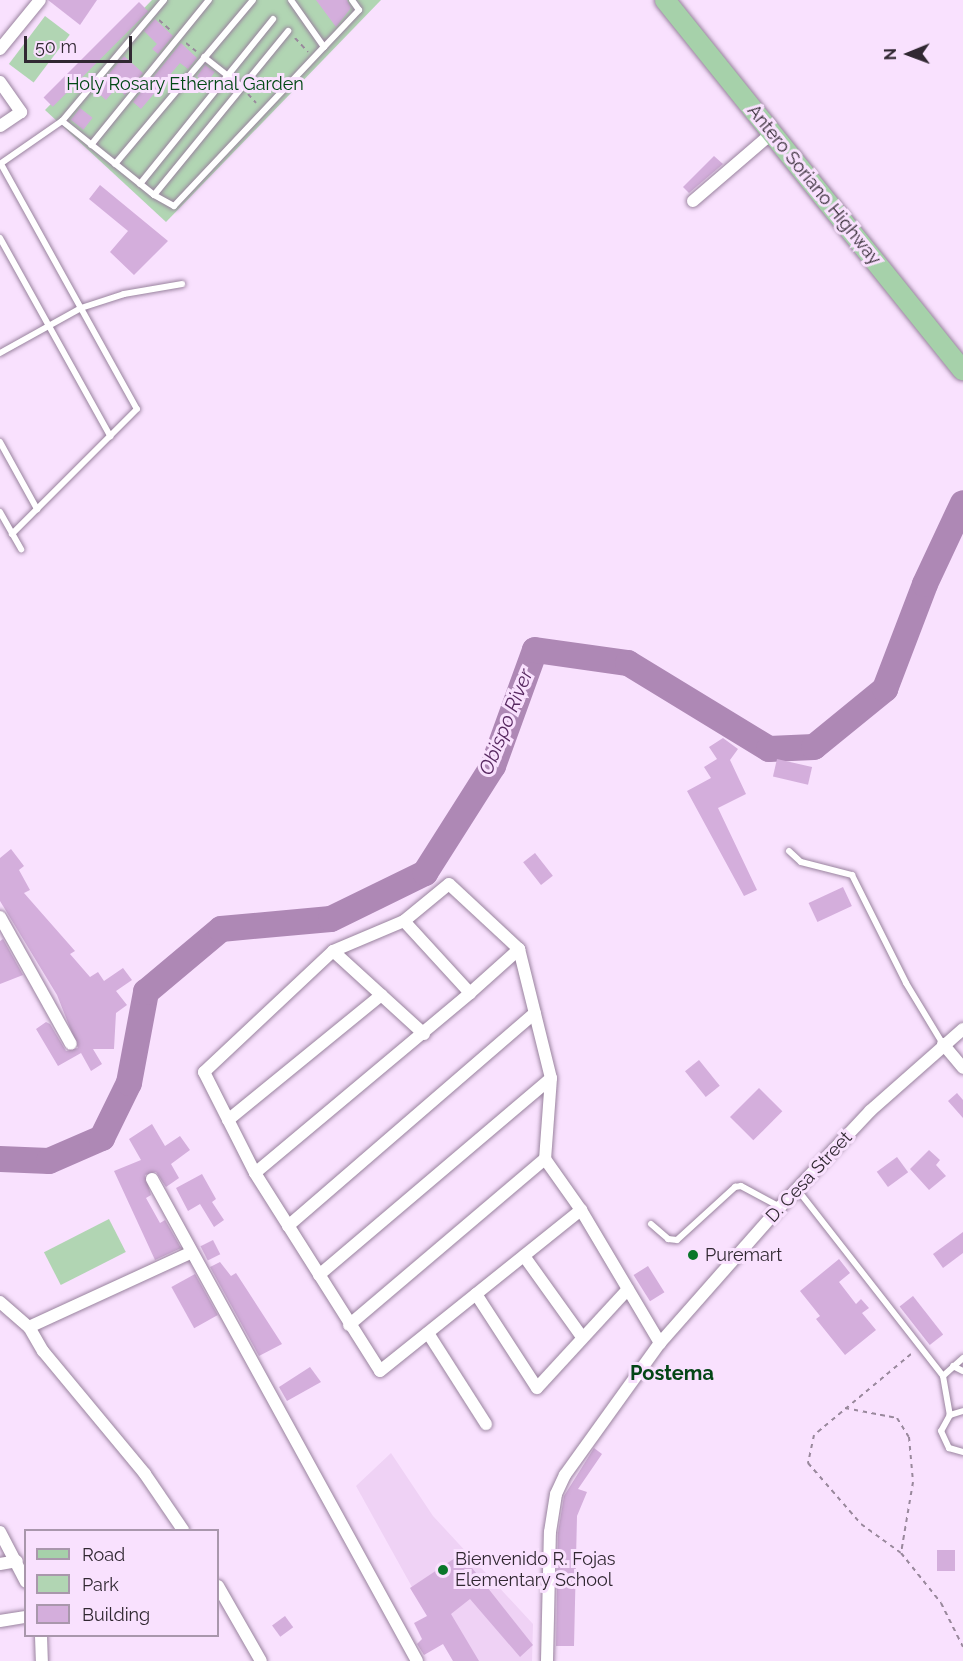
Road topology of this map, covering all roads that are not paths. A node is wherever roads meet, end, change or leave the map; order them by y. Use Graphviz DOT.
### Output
graph roads {
  1 [pos="40,0"];
  2 [pos="164,0"];
  3 [pos="209,0"];
  4 [pos="253,0"];
  5 [pos="291,0"];
  6 [pos="352,0"];
  7 [pos="665,0"];
  8 [pos="273,19"];
  9 [pos="288,31"];
  10 [pos="324,47"];
  11 [pos="0,49"];
  12 [pos="204,57"];
  13 [pos="227,75"];
  14 [pos="0,82"];
  15 [pos="242,87"];
  16 [pos="62,121"];
  17 [pos="0,126"];
  18 [pos="772,133"];
  19 [pos="91,146"];
  20 [pos="0,164"];
  21 [pos="115,164"];
  22 [pos="140,184"];
  23 [pos="154,195"];
  24 [pos="693,201"];
  25 [pos="0,238"];
  26 [pos="182,284"];
  27 [pos="81,308"];
  28 [pos="49,326"];
  29 [pos="0,353"];
  30 [pos="963,370"];
  31 [pos="110,436"];
  32 [pos="0,442"];
  33 [pos="37,509"];
  34 [pos="0,512"];
  35 [pos="12,534"];
  36 [pos="21,549"];
  37 [pos="789,851"];
  38 [pos="0,917"];
  39 [pos="404,921"];
  40 [pos="519,949"];
  41 [pos="333,951"];
  42 [pos="470,993"];
  43 [pos="381,995"];
  44 [pos="535,1013"];
  45 [pos="963,1029"];
  46 [pos="424,1034"];
  47 [pos="71,1044"];
  48 [pos="943,1044"];
  49 [pos="962,1066"];
  50 [pos="551,1078"];
  51 [pos="228,1120"];
  52 [pos="545,1159"];
  53 [pos="255,1173"];
  54 [pos="152,1179"];
  55 [pos="797,1189"];
  56 [pos="780,1207"];
  57 [pos="581,1210"];
  58 [pos="651,1224"];
  59 [pos="288,1226"];
  60 [pos="192,1252"];
  61 [pos="524,1256"];
  62 [pos="319,1275"];
  63 [pos="628,1290"];
  64 [pos="476,1294"];
  65 [pos="0,1302"];
  66 [pos="349,1325"];
  67 [pos="29,1327"];
  68 [pos="428,1333"];
  69 [pos="582,1337"];
  70 [pos="660,1343"];
  71 [pos="963,1358"];
  72 [pos="952,1366"];
  73 [pos="963,1371"];
  74 [pos="943,1376"];
  75 [pos="963,1411"];
  76 [pos="950,1415"];
  77 [pos="486,1424"];
  78 [pos="963,1452"];
  79 [pos="182,1529"];
  80 [pos="0,1532"];
  81 [pos="17,1561"];
  82 [pos="0,1564"];
  83 [pos="24,1577"];
  84 [pos="219,1588"];
  85 [pos="24,1617"];
  86 [pos="0,1621"];
  87 [pos="41,1637"];
  88 [pos="42,1661"];
  89 [pos="261,1661"];
  90 [pos="417,1661"];
  91 [pos="547,1661"];
  1 -- 11 [label="street"];
  2 -- 16 [label="lane"];
  3 -- 19 [label="lane"];
  4 -- 12 [label="lane"];
  5 -- 10 [label="lane"];
  6 -- 10 [label="lane"];
  7 -- 18 [label="main road, Antero Soriano Highway"];
  8 -- 13 [label="lane"];
  9 -- 15 [label="lane"];
  10 -- 23 [label="lane"];
  12 -- 13 [label="lane"];
  12 -- 21 [label="lane"];
  13 -- 15 [label="lane"];
  13 -- 22 [label="lane"];
  14 -- 17 [label="street"];
  15 -- 23 [label="lane"];
  16 -- 19 [label="lane"];
  16 -- 20 [label="lane"];
  18 -- 24 [label="street"];
  18 -- 30 [label="main road, Antero Soriano Highway"];
  19 -- 21 [label="lane"];
  20 -- 27 [label="lane"];
  21 -- 22 [label="lane"];
  22 -- 23 [label="lane"];
  25 -- 28 [label="lane"];
  26 -- 27 [label="lane"];
  27 -- 28 [label="lane"];
  27 -- 31 [label="lane"];
  28 -- 29 [label="lane"];
  28 -- 31 [label="lane"];
  31 -- 33 [label="lane"];
  32 -- 33 [label="lane"];
  33 -- 35 [label="lane"];
  34 -- 35 [label="lane"];
  35 -- 36 [label="lane"];
  37 -- 48 [label="lane"];
  38 -- 47 [label="street"];
  39 -- 40 [label="street"];
  39 -- 41 [label="street"];
  39 -- 42 [label="street"];
  40 -- 42 [label="street"];
  40 -- 44 [label="street"];
  41 -- 43 [label="street"];
  41 -- 51 [label="street"];
  42 -- 46 [label="street"];
  43 -- 46 [label="street"];
  43 -- 51 [label="street"];
  44 -- 50 [label="street"];
  44 -- 59 [label="street"];
  45 -- 48 [label="street, D. Cesa Street"];
  46 -- 53 [label="street"];
  48 -- 49 [label="street"];
  48 -- 55 [label="street, D. Cesa Street"];
  50 -- 52 [label="street"];
  50 -- 62 [label="street"];
  51 -- 53 [label="street"];
  52 -- 57 [label="street"];
  52 -- 66 [label="street"];
  53 -- 59 [label="street"];
  54 -- 60 [label="street"];
  55 -- 56 [label="street, D. Cesa Street"];
  55 -- 74 [label="lane"];
  56 -- 58 [label="lane"];
  56 -- 70 [label="street, D. Cesa Street"];
  57 -- 61 [label="street"];
  57 -- 63 [label="street"];
  59 -- 62 [label="street"];
  60 -- 67 [label="street"];
  60 -- 90 [label="street"];
  61 -- 64 [label="street"];
  61 -- 69 [label="street"];
  62 -- 66 [label="street"];
  63 -- 69 [label="street"];
  63 -- 70 [label="street"];
  64 -- 68 [label="street"];
  64 -- 69 [label="street"];
  65 -- 67 [label="street"];
  66 -- 68 [label="street"];
  67 -- 79 [label="street"];
  68 -- 77 [label="street"];
  70 -- 91 [label="street, D. Cesa Street"];
  71 -- 72 [label="lane"];
  72 -- 73 [label="lane"];
  72 -- 74 [label="lane"];
  74 -- 76 [label="lane"];
  75 -- 76 [label="lane"];
  76 -- 78 [label="lane"];
  80 -- 81 [label="street"];
  81 -- 82 [label="street"];
  81 -- 83 [label="street"];
  84 -- 89 [label="street"];
  85 -- 86 [label="street"];
  87 -- 88 [label="street"];
}
